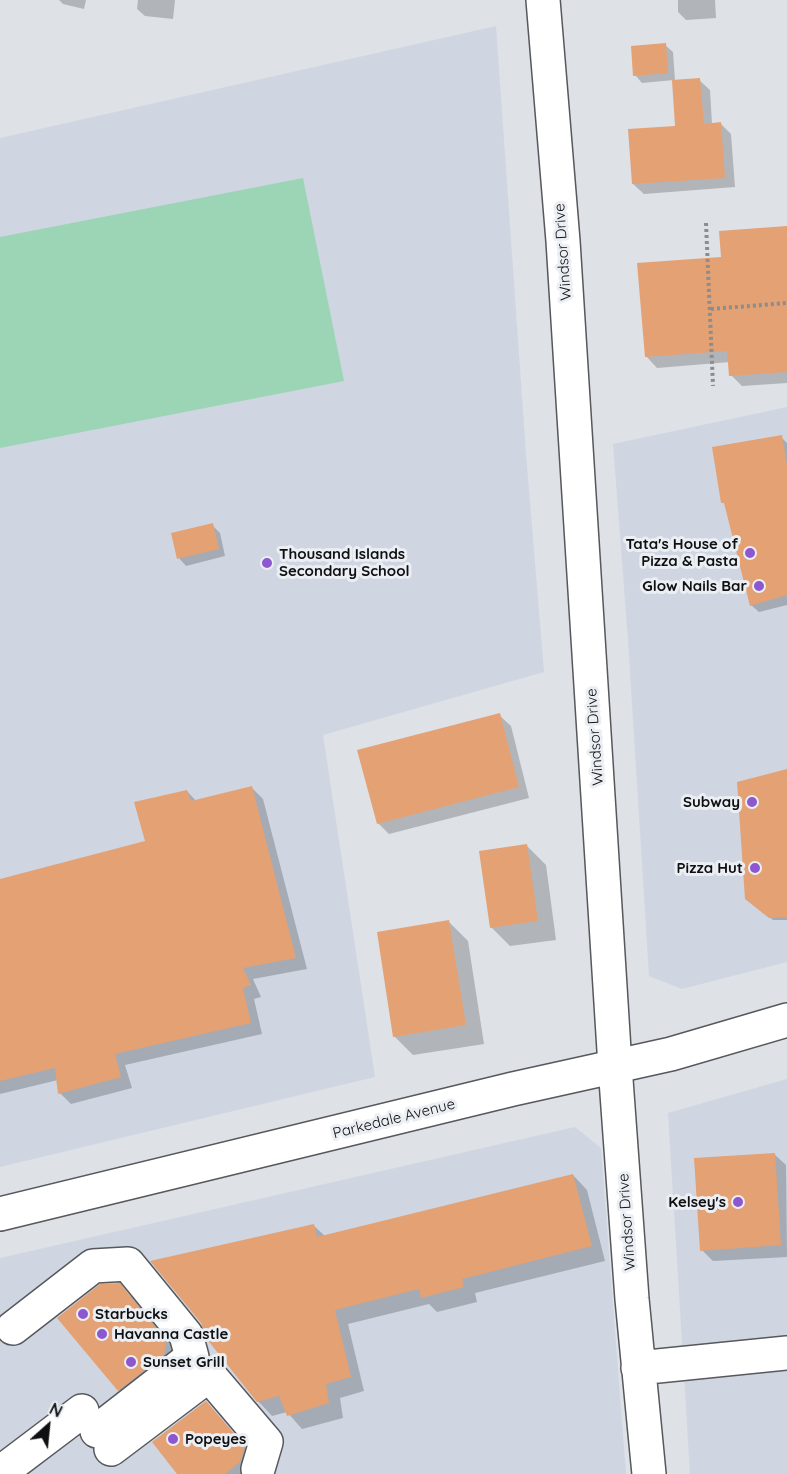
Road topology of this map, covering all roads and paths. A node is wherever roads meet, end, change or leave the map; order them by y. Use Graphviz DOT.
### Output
graph roads {
  1 [pos="543,0"];
  2 [pos="706,224"];
  3 [pos="787,303"];
  4 [pos="711,309"];
  5 [pos="713,386"];
  6 [pos="787,1020"];
  7 [pos="615,1066"];
  8 [pos="0,1214"];
  9 [pos="14,1328"];
  10 [pos="787,1353"];
  11 [pos="639,1368"];
  12 [pos="97,1430"];
  13 [pos="258,1469"];
  14 [pos="0,1473"];
  15 [pos="649,1474"];
  1 -- 7 [label="street, Windsor Drive"];
  2 -- 4 [label="path"];
  3 -- 4 [label="path"];
  4 -- 5 [label="path"];
  6 -- 7 [label="street, Parkedale Avenue"];
  7 -- 8 [label="street, Parkedale Avenue"];
  7 -- 11 [label="street, Windsor Drive"];
  9 -- 12 [label="street"];
  10 -- 11 [label="street"];
  11 -- 15 [label="street, Windsor Drive"];
  12 -- 13 [label="street"];
  12 -- 14 [label="street"];
}
